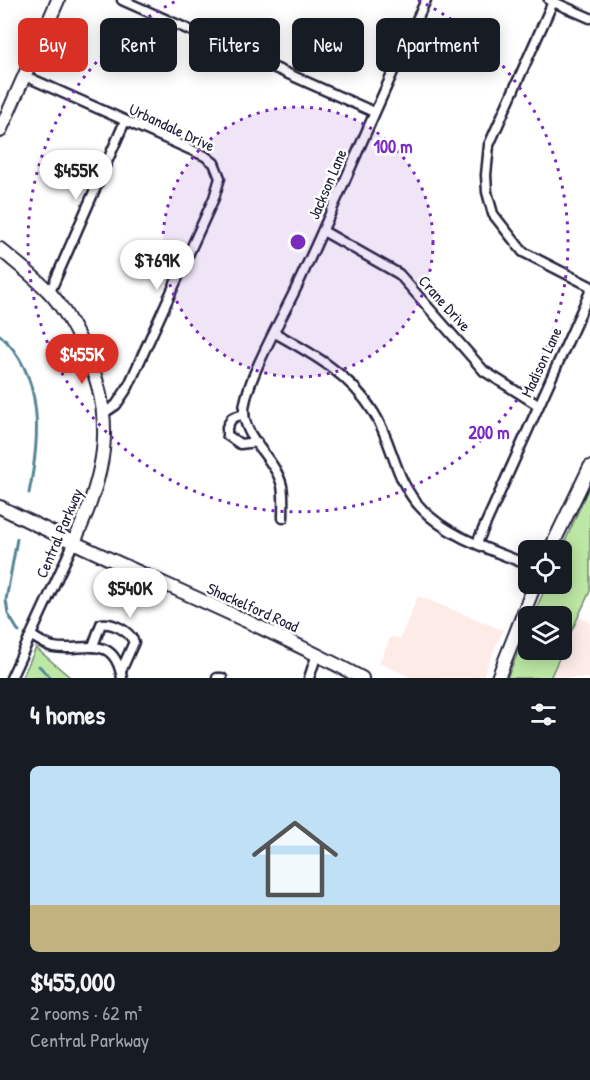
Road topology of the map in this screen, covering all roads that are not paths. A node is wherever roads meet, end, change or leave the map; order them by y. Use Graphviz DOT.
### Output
graph roads {
  1 [pos="58,0"];
  2 [pos="122,0"];
  3 [pos="426,0"];
  4 [pos="551,1"];
  5 [pos="590,18"];
  6 [pos="25,76"];
  7 [pos="374,112"];
  8 [pos="125,121"];
  9 [pos="0,130"];
  10 [pos="323,231"];
  11 [pos="0,249"];
  12 [pos="590,286"];
  13 [pos="50,292"];
  14 [pos="590,292"];
  15 [pos="275,333"];
  16 [pos="538,405"];
  17 [pos="104,413"];
  18 [pos="244,414"];
  19 [pos="257,442"];
  20 [pos="590,467"];
  21 [pos="0,507"];
  22 [pos="283,518"];
  23 [pos="555,540"];
  24 [pos="477,543"];
  25 [pos="73,544"];
  26 [pos="518,561"];
  27 [pos="531,594"];
  28 [pos="32,636"];
  29 [pos="93,646"];
  30 [pos="317,654"];
  31 [pos="122,674"];
  32 [pos="11,678"];
  33 [pos="217,678"];
  34 [pos="222,678"];
  35 [pos="309,678"];
  36 [pos="362,678"];
  37 [pos="498,678"];
  1 -- 6 [label="street"];
  2 -- 7 [label="street"];
  3 -- 7 [label="street, Jackson Lane"];
  4 -- 5 [label="street"];
  4 -- 12 [label="street"];
  6 -- 8 [label="street, Urbandale Drive"];
  6 -- 9 [label="street"];
  7 -- 10 [label="street, Jackson Lane"];
  8 -- 13 [label="street"];
  8 -- 17 [label="street, Urbandale Drive"];
  10 -- 15 [label="street, Jackson Lane"];
  10 -- 16 [label="street, Crane Drive"];
  11 -- 13 [label="street, Central Parkway"];
  13 -- 17 [label="street, Central Parkway"];
  14 -- 16 [label="street, Madison Lane"];
  15 -- 18 [label="street, Jackson Lane"];
  15 -- 24 [label="street"];
  16 -- 24 [label="street, Madison Lane"];
  17 -- 25 [label="street, Central Parkway"];
  18 -- 19 [label="street"];
  18 -- 19 [label="street, Jackson Lane"];
  19 -- 22 [label="street"];
  20 -- 23 [label="street"];
  21 -- 25 [label="street, Shackelford Road"];
  24 -- 26 [label="street"];
  25 -- 28 [label="street, Central Parkway"];
  25 -- 30 [label="street, Shackelford Road"];
  27 -- 37 [label="street"];
  28 -- 29 [label="street"];
  28 -- 32 [label="street, Central Parkway"];
  29 -- 31 [label="street"];
  29 -- 31 [label="street"];
  30 -- 35 [label="street"];
  30 -- 36 [label="street, Shackelford Road"];
  33 -- 34 [label="street"];
}
